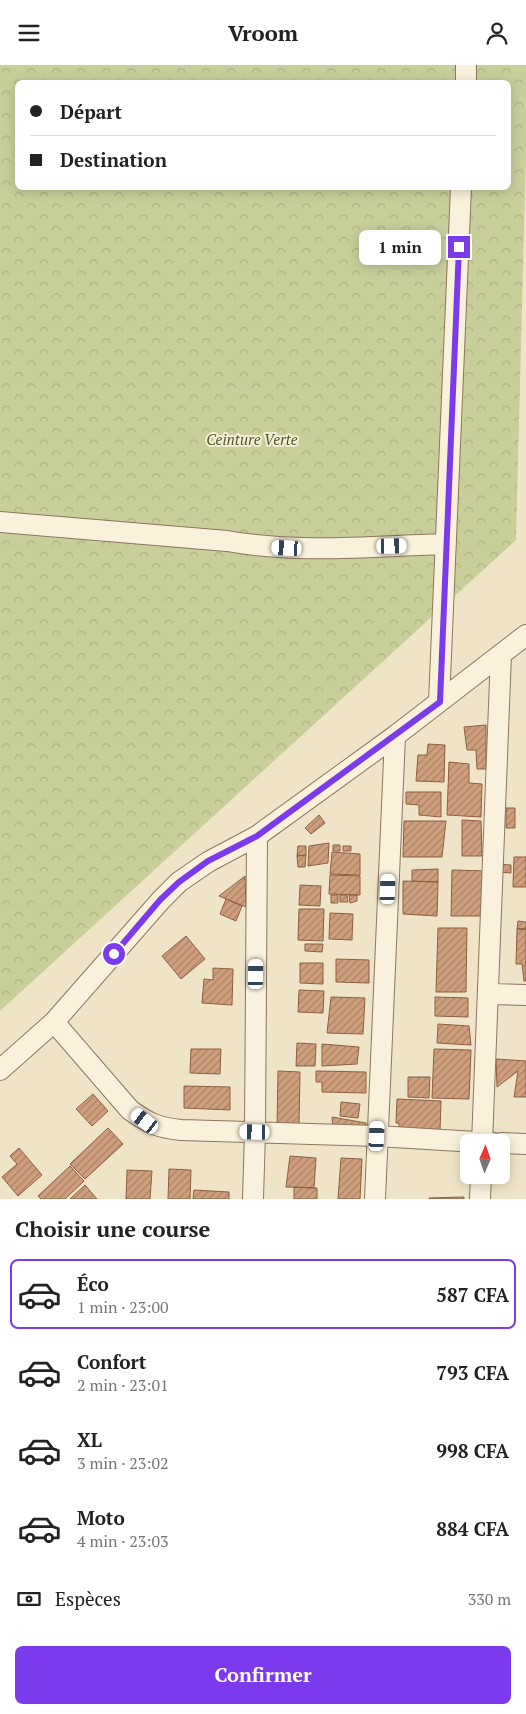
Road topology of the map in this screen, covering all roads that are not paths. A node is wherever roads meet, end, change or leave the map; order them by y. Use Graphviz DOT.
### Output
graph roads {
  1 [pos="466,65"];
  2 [pos="466,80"];
  3 [pos="461,190"];
  4 [pos="0,523"];
  5 [pos="446,545"];
  6 [pos="526,635"];
  7 [pos="501,654"];
  8 [pos="440,702"];
  9 [pos="395,737"];
  10 [pos="257,836"];
  11 [pos="488,995"];
  12 [pos="526,995"];
  13 [pos="54,1022"];
  14 [pos="0,1070"];
  15 [pos="255,1132"];
  16 [pos="482,1134"];
  17 [pos="377,1136"];
  18 [pos="460,1141"];
  19 [pos="510,1143"];
  20 [pos="526,1144"];
  21 [pos="481,1184"];
  22 [pos="253,1199"];
  23 [pos="375,1199"];
  24 [pos="480,1199"];
  1 -- 2 [label="street"];
  3 -- 5 [label="street"];
  4 -- 5 [label="street"];
  5 -- 8 [label="street"];
  6 -- 7 [label="street"];
  7 -- 8 [label="street"];
  7 -- 11 [label="street"];
  8 -- 9 [label="street"];
  9 -- 10 [label="street"];
  9 -- 17 [label="street"];
  10 -- 13 [label="street"];
  10 -- 15 [label="street"];
  11 -- 12 [label="street"];
  11 -- 16 [label="street"];
  13 -- 14 [label="street"];
  13 -- 15 [label="street"];
  15 -- 17 [label="street"];
  15 -- 22 [label="street"];
  17 -- 18 [label="street"];
  17 -- 23 [label="street"];
  19 -- 20 [label="street"];
  21 -- 24 [label="street"];
}
